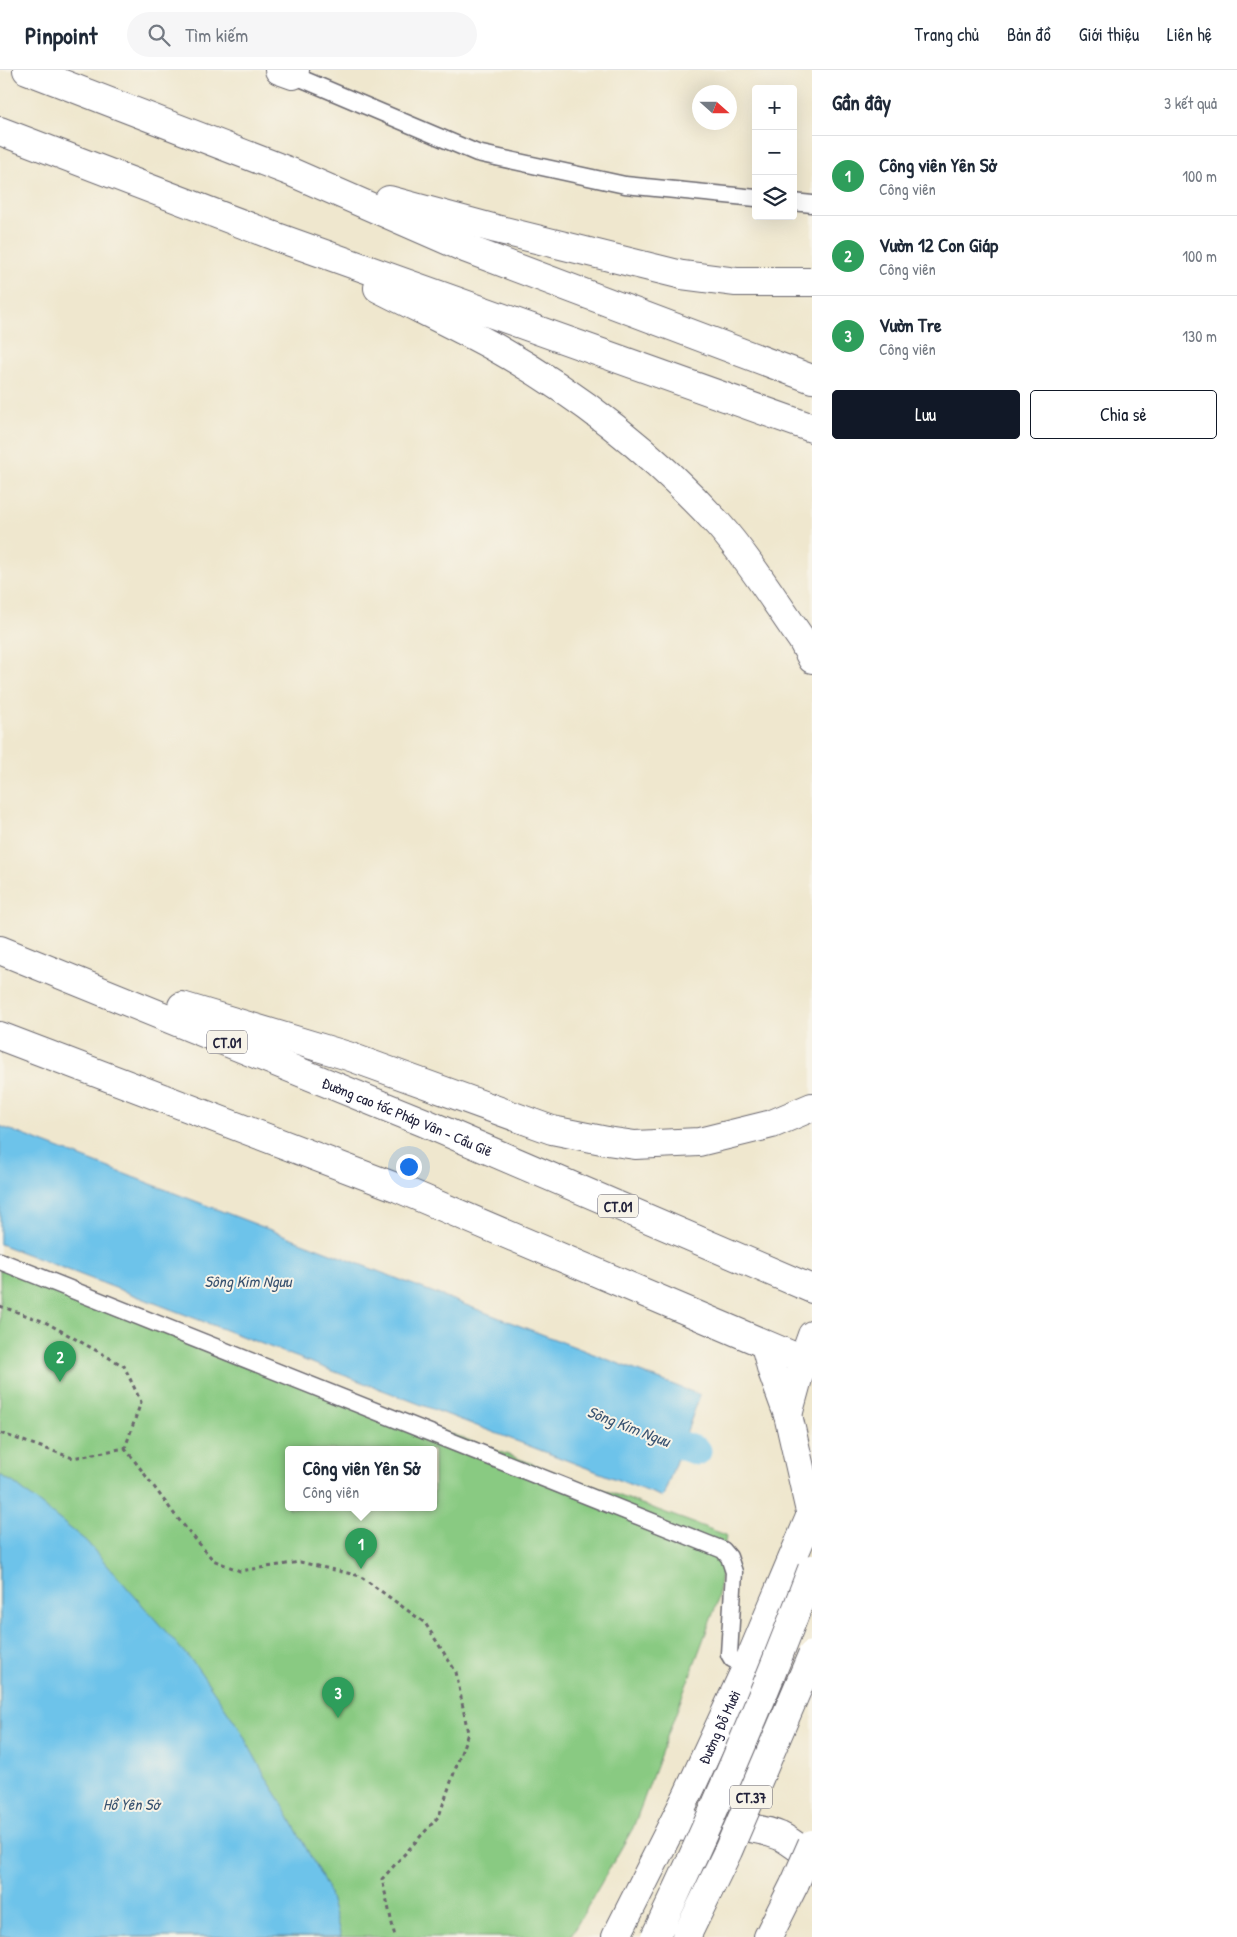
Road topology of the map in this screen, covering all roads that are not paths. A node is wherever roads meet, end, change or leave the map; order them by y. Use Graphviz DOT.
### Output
graph roads {
  1 [pos="27,70"];
  2 [pos="289,72"];
  3 [pos="0,131"];
  4 [pos="291,172"];
  5 [pos="752,198"];
  6 [pos="797,202"];
  7 [pos="812,204"];
  8 [pos="274,236"];
  9 [pos="812,282"];
  10 [pos="812,379"];
  11 [pos="812,428"];
  12 [pos="812,659"];
  13 [pos="0,950"];
  14 [pos="32,962"];
  15 [pos="0,1036"];
  16 [pos="812,1107"];
  17 [pos="0,1261"];
  18 [pos="812,1289"];
  19 [pos="812,1335"];
  20 [pos="765,1345"];
  21 [pos="807,1362"];
  22 [pos="788,1415"];
  23 [pos="811,1514"];
  24 [pos="812,1569"];
  25 [pos="812,1655"];
  26 [pos="747,1666"];
  27 [pos="669,1831"];
  28 [pos="812,1844"];
  29 [pos="812,1854"];
  30 [pos="812,1858"];
  31 [pos="795,1883"];
  32 [pos="616,1937"];
  33 [pos="655,1937"];
  34 [pos="686,1937"];
  35 [pos="768,1937"];
  1 -- 4 [label="main road"];
  2 -- 5 [label="lane"];
  3 -- 8 [label="main road"];
  4 -- 9 [label="main road"];
  4 -- 10 [label="main road"];
  6 -- 7 [label="lane"];
  8 -- 11 [label="main road"];
  8 -- 12 [label="main road"];
  13 -- 14 [label="main road, Đường cao tốc Pháp Vân - Cầu Giẽ / CT.01"];
  14 -- 16 [label="main road"];
  14 -- 18 [label="main road, Đường cao tốc Pháp Vân - Cầu Giẽ / CT.01"];
  15 -- 20 [label="main road"];
  17 -- 26 [label="lane"];
  19 -- 21 [label="main road"];
  20 -- 21 [label="main road"];
  20 -- 22 [label="main road"];
  21 -- 22 [label="main road"];
  22 -- 23 [label="main road"];
  23 -- 26 [label="main road, Đường Đỗ Mười"];
  24 -- 33 [label="main road, bridge"];
  25 -- 34 [label="main road, CT.37, bridge"];
  26 -- 27 [label="main road, Đường Đỗ Mười"];
  27 -- 30 [label="main road"];
  27 -- 32 [label="main road, Đường Đỗ Mười"];
  28 -- 31 [label="main road, bridge"];
  29 -- 31 [label="main road, bridge"];
  31 -- 35 [label="main road"];
}
